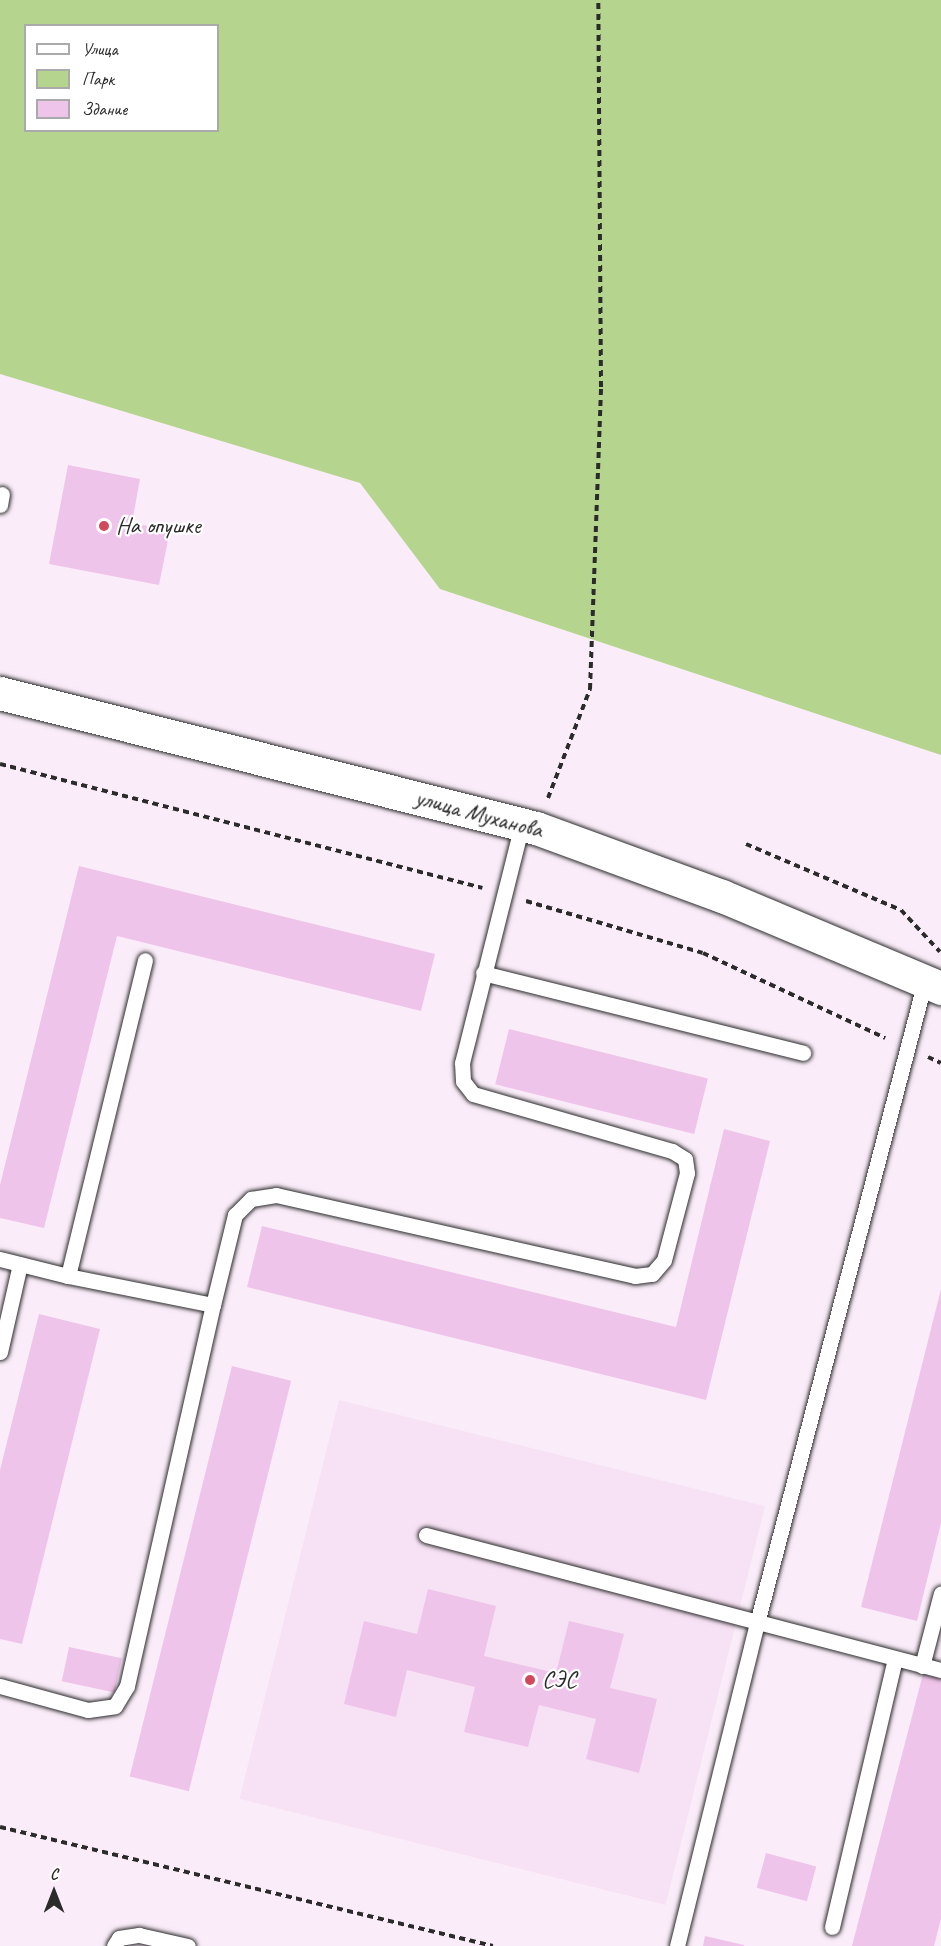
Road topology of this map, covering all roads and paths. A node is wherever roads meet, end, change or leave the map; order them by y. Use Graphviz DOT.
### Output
graph roads {
  1 [pos="598,0"];
  2 [pos="0,693"];
  3 [pos="0,764"];
  4 [pos="529,826"];
  5 [pos="746,844"];
  6 [pos="503,894"];
  7 [pos="941,952"];
  8 [pos="144,960"];
  9 [pos="483,973"];
  10 [pos="933,985"];
  11 [pos="907,1048"];
  12 [pos="803,1053"];
  13 [pos="941,1063"];
  14 [pos="0,1259"];
  15 [pos="20,1264"];
  16 [pos="68,1276"];
  17 [pos="213,1305"];
  18 [pos="0,1352"];
  19 [pos="426,1535"];
  20 [pos="941,1593"];
  21 [pos="757,1623"];
  22 [pos="895,1659"];
  23 [pos="922,1666"];
  24 [pos="941,1671"];
  25 [pos="0,1686"];
  26 [pos="0,1827"];
  27 [pos="831,1927"];
  28 [pos="114,1946"];
  29 [pos="188,1946"];
  30 [pos="493,1946"];
  31 [pos="677,1946"];
  1 -- 4 [label="path"];
  2 -- 4 [label="street, улица Муханова"];
  3 -- 6 [label="path"];
  4 -- 6 [label="lane"];
  4 -- 10 [label="street, улица Муханова"];
  5 -- 7 [label="path"];
  6 -- 9 [label="lane"];
  6 -- 11 [label="path"];
  8 -- 16 [label="lane"];
  9 -- 12 [label="lane"];
  9 -- 17 [label="lane"];
  10 -- 11 [label="lane"];
  11 -- 13 [label="path"];
  11 -- 21 [label="lane"];
  14 -- 15 [label="lane"];
  15 -- 16 [label="lane"];
  15 -- 18 [label="lane"];
  16 -- 17 [label="lane"];
  17 -- 25 [label="lane"];
  19 -- 21 [label="lane"];
  20 -- 23 [label="lane"];
  21 -- 22 [label="lane"];
  21 -- 31 [label="lane"];
  22 -- 23 [label="lane"];
  22 -- 27 [label="lane"];
  23 -- 24 [label="lane"];
  26 -- 30 [label="path"];
  28 -- 29 [label="lane"];
}
